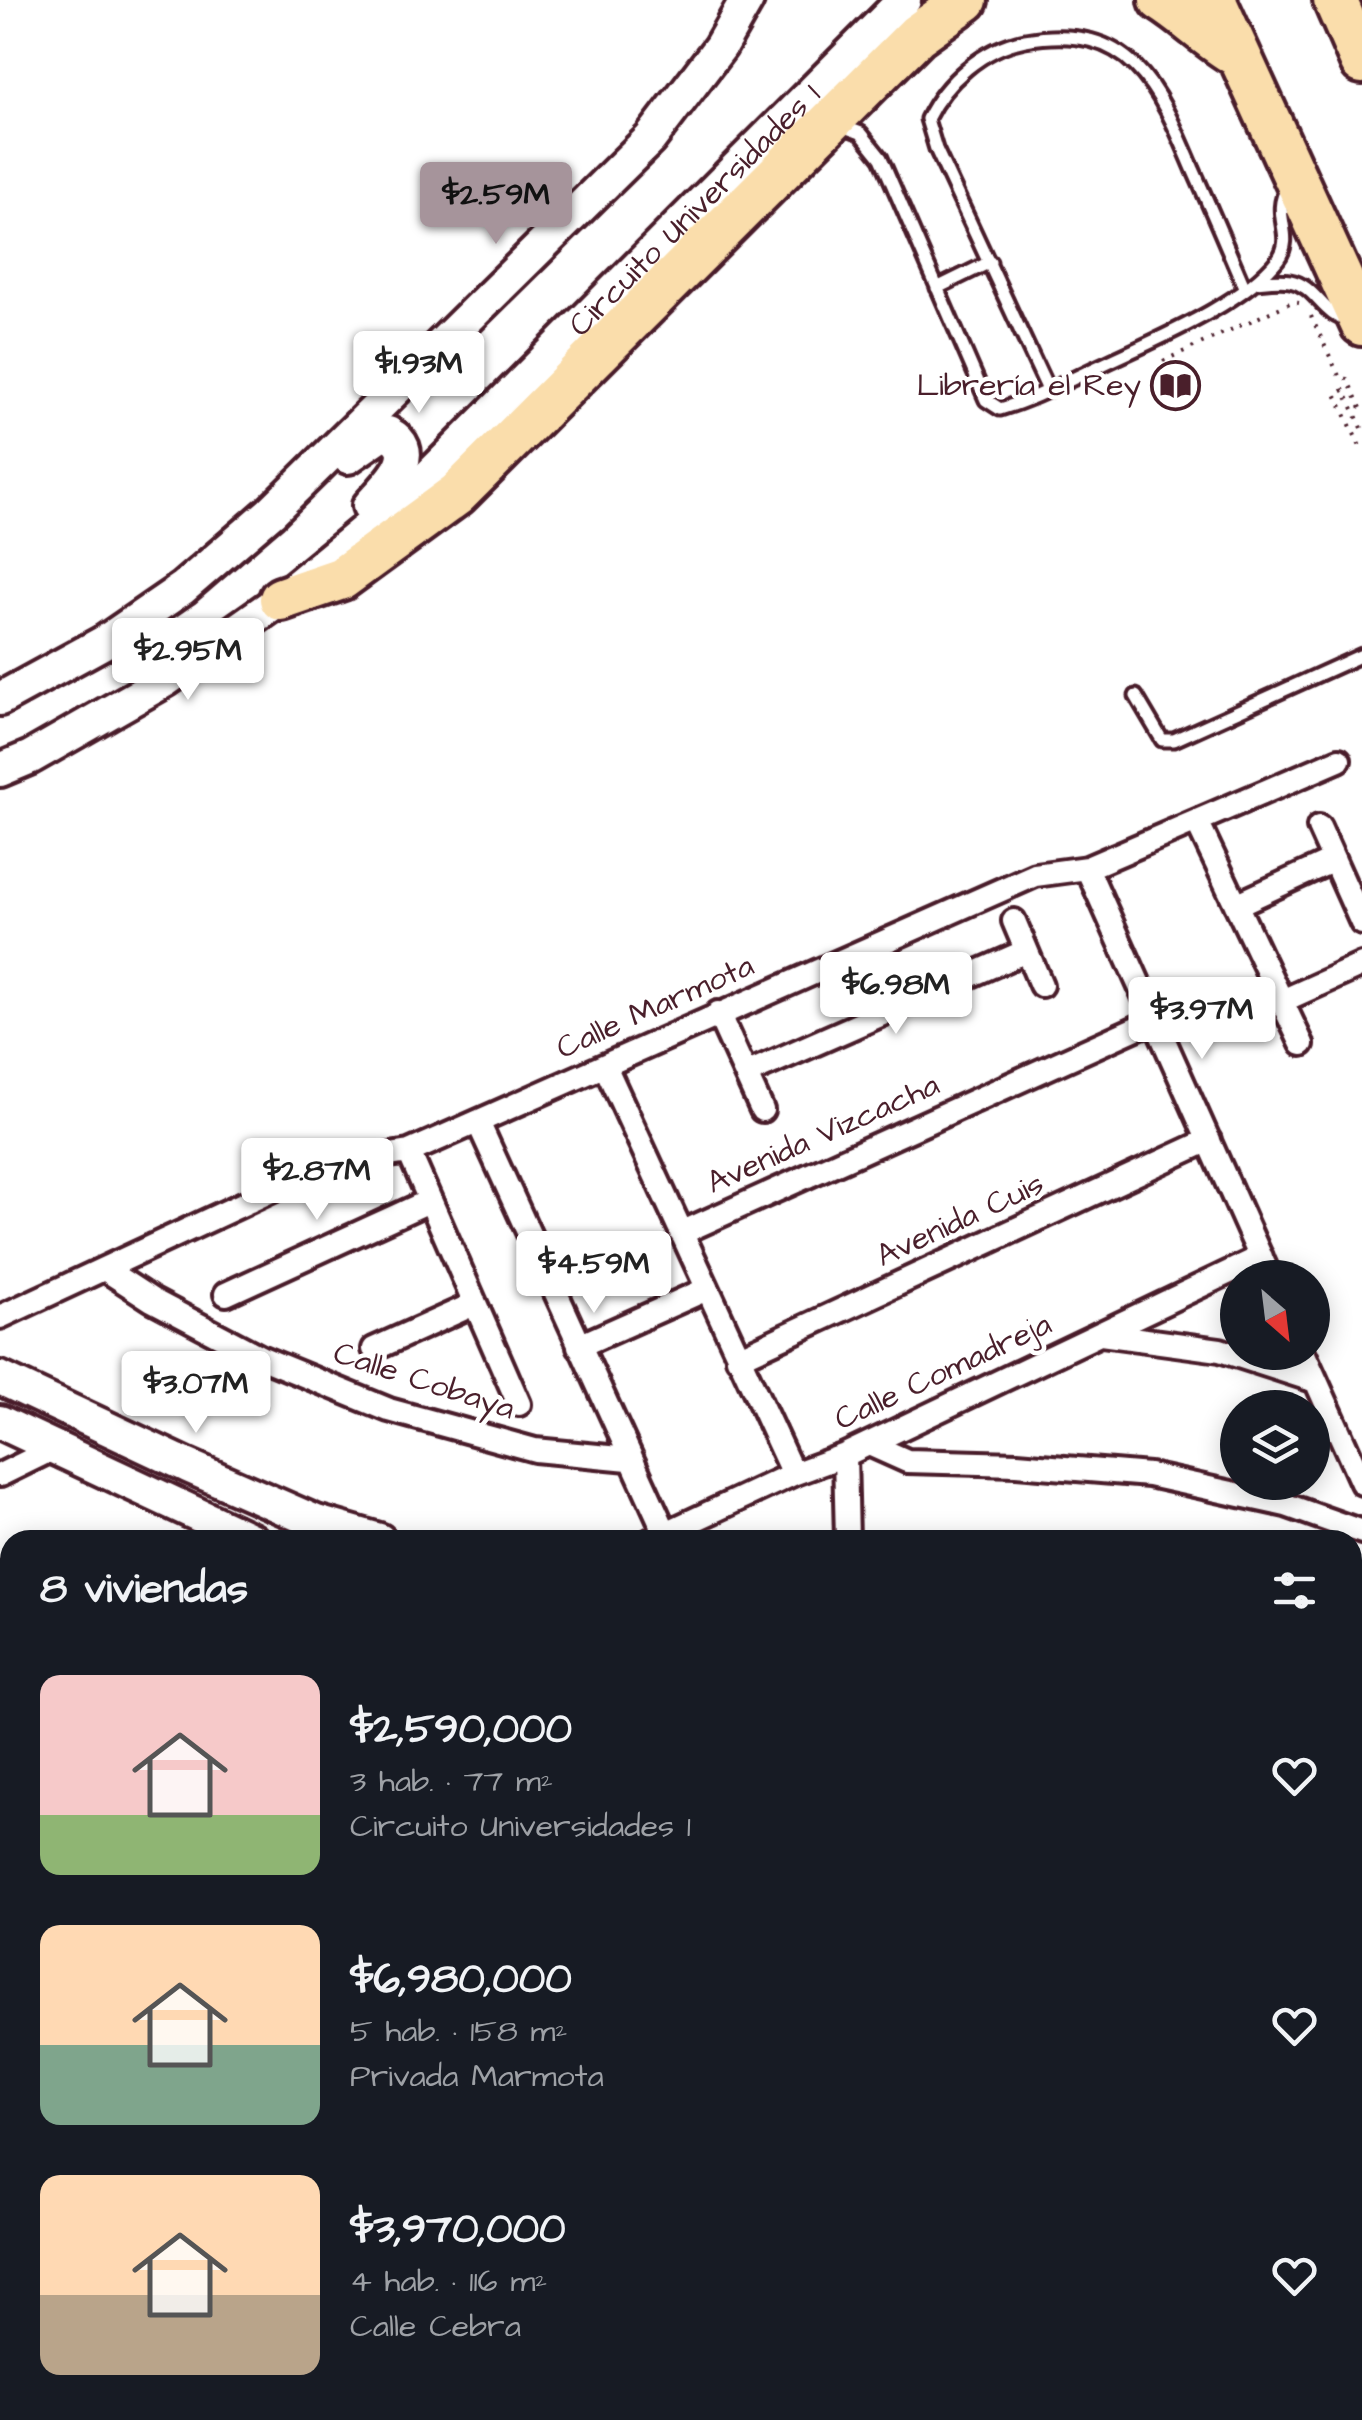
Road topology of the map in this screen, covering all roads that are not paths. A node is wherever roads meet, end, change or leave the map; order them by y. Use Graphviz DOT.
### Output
graph roads {
  1 [pos="748,0"];
  2 [pos="904,0"];
  3 [pos="966,0"];
  4 [pos="1160,0"];
  5 [pos="1214,0"];
  6 [pos="1345,14"];
  7 [pos="1240,56"];
  8 [pos="1362,62"];
  9 [pos="830,122"];
  10 [pos="1295,177"];
  11 [pos="990,262"];
  12 [pos="1250,286"];
  13 [pos="937,288"];
  14 [pos="1362,323"];
  15 [pos="1048,390"];
  16 [pos="271,512"];
  17 [pos="326,559"];
  18 [pos="281,598"];
  19 [pos="1362,655"];
  20 [pos="1136,696"];
  21 [pos="0,699"];
  22 [pos="1339,760"];
  23 [pos="0,770"];
  24 [pos="1197,822"];
  25 [pos="1319,827"];
  26 [pos="1334,860"];
  27 [pos="1086,868"];
  28 [pos="1236,905"];
  29 [pos="1014,922"];
  30 [pos="1362,923"];
  31 [pos="1026,951"];
  32 [pos="1362,965"];
  33 [pos="1041,984"];
  34 [pos="1282,1001"];
  35 [pos="718,1014"];
  36 [pos="1154,1020"];
  37 [pos="1302,1044"];
  38 [pos="605,1066"];
  39 [pos="746,1074"];
  40 [pos="762,1110"];
  41 [pos="478,1122"];
  42 [pos="1208,1140"];
  43 [pos="409,1152"];
  44 [pos="429,1201"];
  45 [pos="681,1233"];
  46 [pos="1262,1260"];
  47 [pos="106,1270"];
  48 [pos="1220,1286"];
  49 [pos="707,1289"];
  50 [pos="226,1294"];
  51 [pos="474,1304"];
  52 [pos="0,1316"];
  53 [pos="1100,1334"];
  54 [pos="578,1346"];
  55 [pos="374,1350"];
  56 [pos="738,1358"];
  57 [pos="1311,1370"];
  58 [pos="0,1378"];
  59 [pos="1316,1381"];
  60 [pos="518,1404"];
  61 [pos="0,1422"];
  62 [pos="869,1444"];
  63 [pos="57,1447"];
  64 [pos="845,1455"];
  65 [pos="629,1459"];
  66 [pos="793,1474"];
  67 [pos="0,1475"];
  68 [pos="1362,1483"];
  69 [pos="231,1530"];
  70 [pos="311,1530"];
  71 [pos="656,1530"];
  72 [pos="671,1530"];
  73 [pos="847,1530"];
  74 [pos="1356,1530"];
  1 -- 16 [label="main road"];
  2 -- 17 [label="main road, Circuito Universidades 1"];
  3 -- 9 [label="highway"];
  4 -- 7 [label="highway"];
  5 -- 7 [label="highway"];
  6 -- 8 [label="highway"];
  7 -- 10 [label="highway"];
  9 -- 13 [label="lane"];
  9 -- 18 [label="highway"];
  10 -- 12 [label="lane"];
  10 -- 14 [label="highway"];
  11 -- 12 [label="lane"];
  11 -- 13 [label="lane"];
  11 -- 15 [label="lane"];
  12 -- 14 [label="lane"];
  12 -- 15 [label="lane"];
  13 -- 15 [label="lane"];
  16 -- 17 [label="main road"];
  16 -- 21 [label="main road"];
  17 -- 18 [label="main road, Circuito Universidades 1"];
  18 -- 23 [label="main road, Circuito Universidades 1"];
  19 -- 20 [label="lane"];
  22 -- 24 [label="street, Calle Marmota"];
  24 -- 27 [label="street, Calle Marmota"];
  24 -- 28 [label="street"];
  25 -- 26 [label="street"];
  26 -- 28 [label="street"];
  26 -- 30 [label="street"];
  27 -- 35 [label="street, Calle Marmota"];
  27 -- 36 [label="street"];
  28 -- 34 [label="street"];
  29 -- 31 [label="street"];
  31 -- 33 [label="street"];
  31 -- 39 [label="street"];
  32 -- 34 [label="street"];
  34 -- 37 [label="street"];
  35 -- 38 [label="street, Calle Marmota"];
  35 -- 39 [label="street"];
  36 -- 42 [label="street"];
  36 -- 45 [label="street, Avenida Vizcacha"];
  38 -- 41 [label="street, Calle Marmota"];
  38 -- 45 [label="street"];
  39 -- 40 [label="street"];
  41 -- 43 [label="street, Calle Marmota"];
  41 -- 54 [label="street"];
  42 -- 46 [label="street"];
  42 -- 56 [label="street, Avenida Cuis"];
  43 -- 44 [label="street"];
  43 -- 47 [label="street, Calle Marmota"];
  44 -- 50 [label="street"];
  44 -- 51 [label="street"];
  45 -- 49 [label="street"];
  47 -- 52 [label="street, Calle Marmota"];
  47 -- 65 [label="street, Calle Cobaya"];
  48 -- 53 [label="street, Calle Comadreja"];
  49 -- 54 [label="street"];
  49 -- 56 [label="street"];
  51 -- 55 [label="street"];
  51 -- 60 [label="street"];
  53 -- 59 [label="street"];
  53 -- 62 [label="street, Calle Comadreja"];
  54 -- 65 [label="street"];
  56 -- 66 [label="street"];
  57 -- 59 [label="street"];
  58 -- 70 [label="main road"];
  59 -- 68 [label="street"];
  61 -- 63 [label="main road"];
  62 -- 64 [label="street, Calle Comadreja"];
  62 -- 74 [label="street"];
  63 -- 67 [label="street"];
  63 -- 69 [label="main road"];
  64 -- 66 [label="street, Calle Comadreja"];
  64 -- 73 [label="street"];
  65 -- 71 [label="street"];
  66 -- 72 [label="street, Calle Comadreja"];
}
